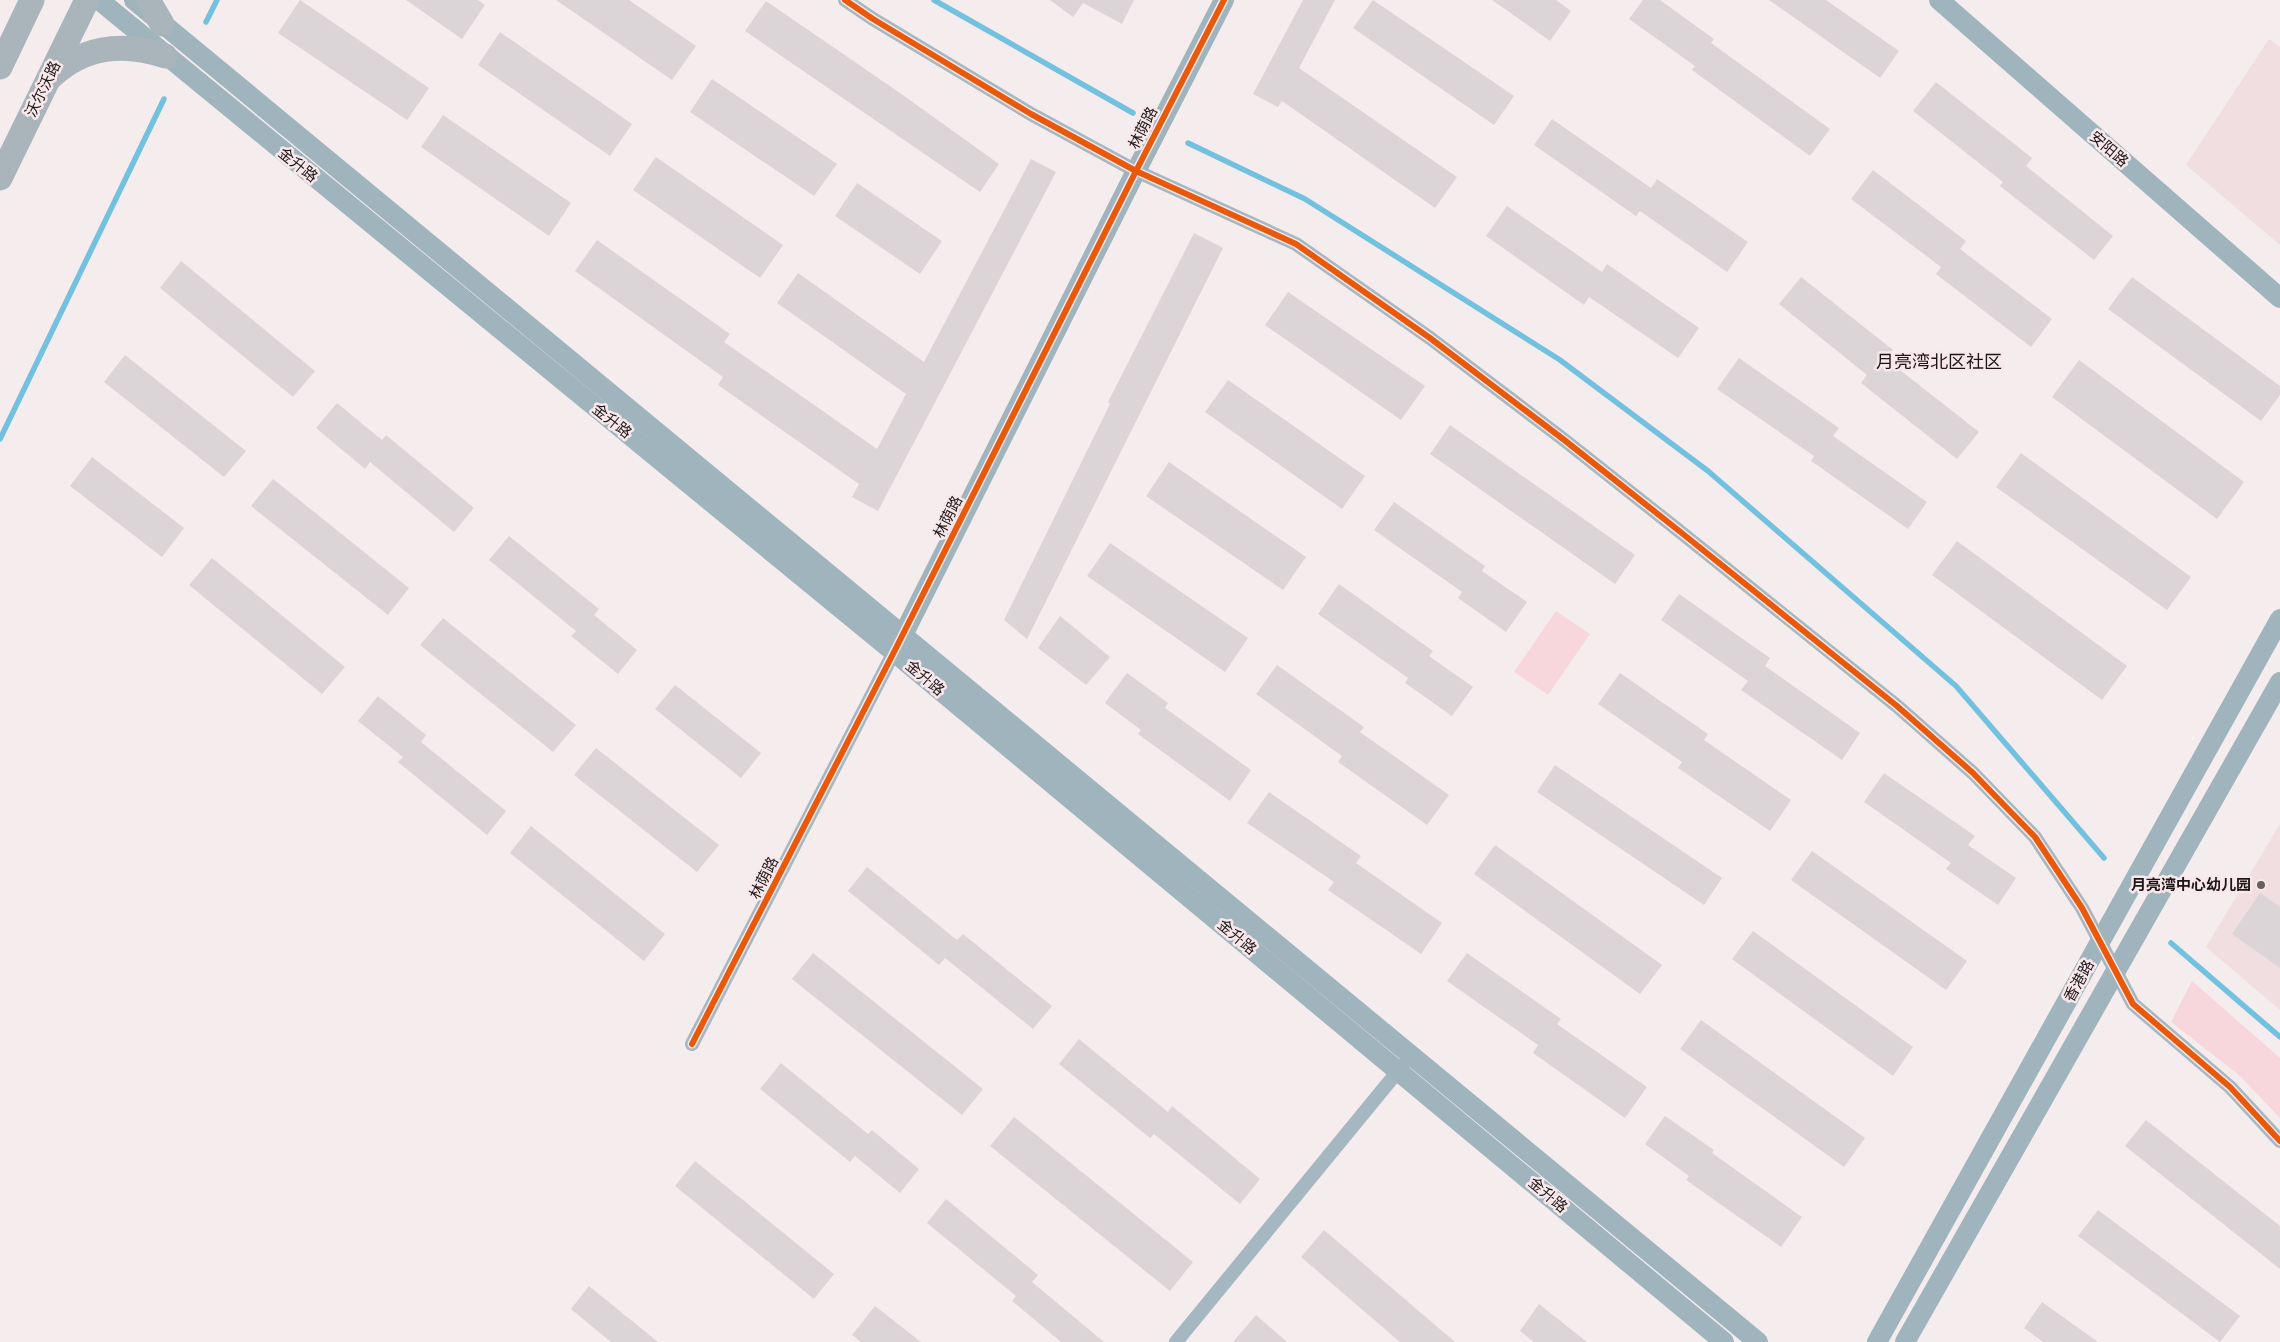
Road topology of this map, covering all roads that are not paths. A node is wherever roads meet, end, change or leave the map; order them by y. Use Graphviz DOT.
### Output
graph roads {
  1 [pos="12,0"];
  2 [pos="32,0"];
  3 [pos="87,0"];
  4 [pos="99,0"];
  5 [pos="134,0"];
  6 [pos="148,0"];
  7 [pos="845,0"];
  8 [pos="1224,0"];
  9 [pos="1939,0"];
  10 [pos="162,24"];
  11 [pos="165,56"];
  12 [pos="4,58"];
  13 [pos="48,79"];
  14 [pos="1136,171"];
  15 [pos="0,178"];
  16 [pos="2280,298"];
  17 [pos="2280,619"];
  18 [pos="898,644"];
  19 [pos="2280,682"];
  20 [pos="2100,942"];
  21 [pos="2116,972"];
  22 [pos="692,1044"];
  23 [pos="1411,1055"];
  24 [pos="1398,1070"];
  25 [pos="2280,1141"];
  26 [pos="1888,1322"];
  27 [pos="1906,1341"];
  28 [pos="1176,1342"];
  29 [pos="1724,1342"];
  30 [pos="1758,1342"];
  31 [pos="1862,1342"];
  32 [pos="1877,1342"];
  1 -- 12 [label="highway"];
  2 -- 12 [label="highway"];
  3 -- 13 [label="highway, 沃尔沃路"];
  4 -- 11 [label="main road, 金升路"];
  5 -- 10 [label="main road, 金升路"];
  6 -- 10 [label="highway"];
  7 -- 14 [label="street"];
  8 -- 14 [label="main road, 林荫路"];
  9 -- 16 [label="main road, 安阳路"];
  10 -- 18 [label="main road, 金升路"];
  11 -- 13 [label="highway"];
  11 -- 18 [label="main road, 金升路"];
  13 -- 15 [label="highway, 沃尔沃路"];
  14 -- 18 [label="main road, 林荫路"];
  14 -- 20 [label="street"];
  17 -- 20 [label="main road, 香港路"];
  18 -- 22 [label="street, 林荫路"];
  18 -- 23 [label="main road, 金升路"];
  18 -- 24 [label="main road, 金升路"];
  19 -- 21 [label="main road, 香港路"];
  20 -- 21 [label="street"];
  20 -- 26 [label="main road, 香港路"];
  21 -- 25 [label="street"];
  21 -- 27 [label="main road, 香港路"];
  23 -- 24 [label="street"];
  23 -- 30 [label="main road, 金升路"];
  24 -- 28 [label="street"];
  24 -- 29 [label="main road, 金升路"];
  26 -- 31 [label="main road"];
  26 -- 32 [label="main road, 香港路"];
}
